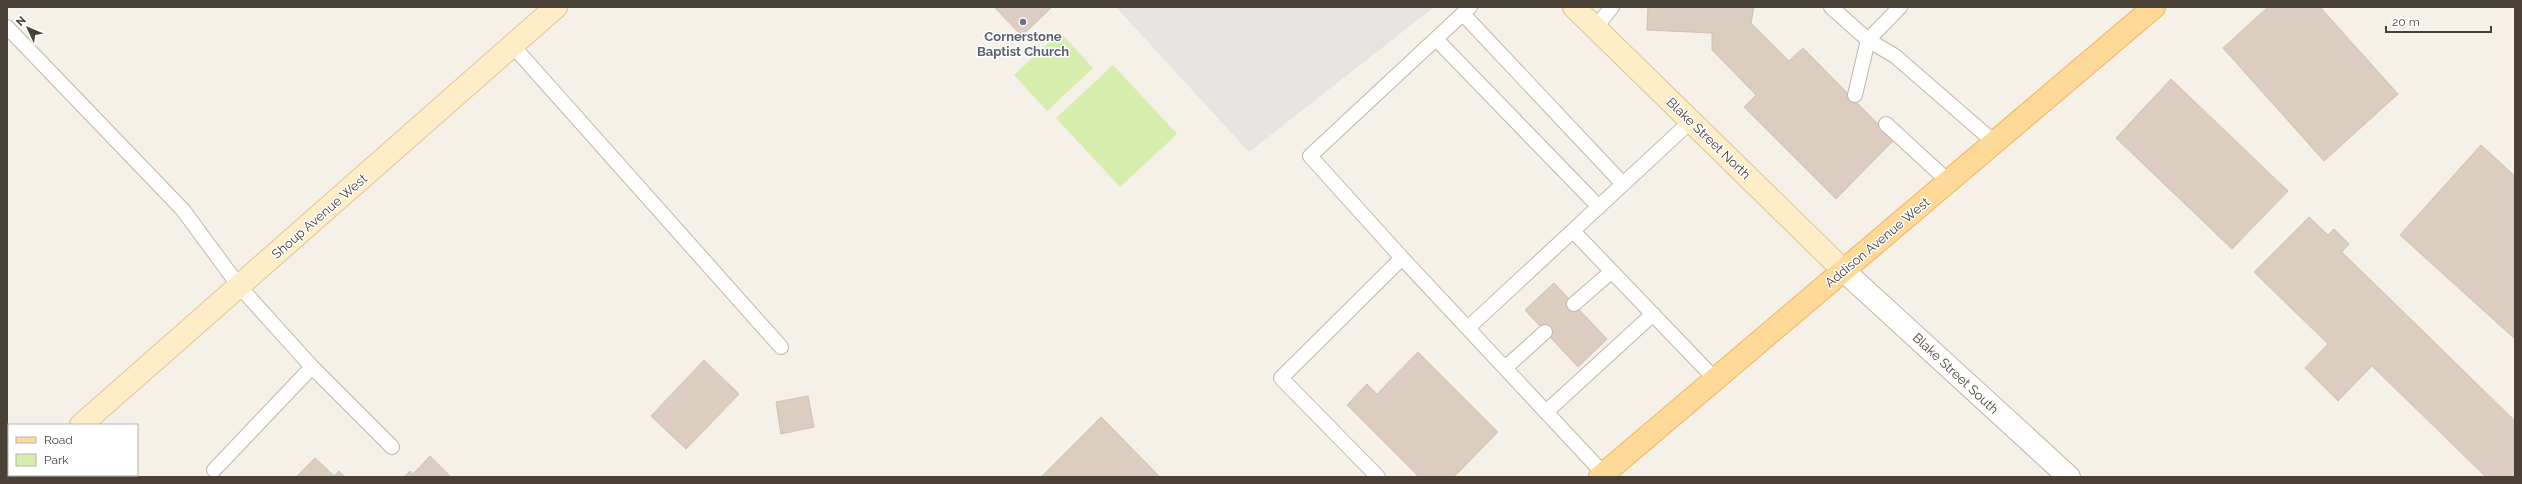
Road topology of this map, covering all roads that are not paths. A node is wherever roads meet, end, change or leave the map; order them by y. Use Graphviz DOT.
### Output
graph roads {
  1 [pos="556,7"];
  2 [pos="1574,7"];
  3 [pos="1612,7"];
  4 [pos="1831,7"];
  5 [pos="1900,7"];
  6 [pos="2154,7"];
  7 [pos="1467,10"];
  8 [pos="7,27"];
  9 [pos="1595,28"];
  10 [pos="1436,39"];
  11 [pos="1868,40"];
  12 [pos="513,46"];
  13 [pos="1855,95"];
  14 [pos="1691,121"];
  15 [pos="1886,124"];
  16 [pos="1994,142"];
  17 [pos="1948,181"];
  18 [pos="1623,184"];
  19 [pos="1599,207"];
  20 [pos="1573,231"];
  21 [pos="1402,258"];
  22 [pos="1843,270"];
  23 [pos="1611,272"];
  24 [pos="239,286"];
  25 [pos="1574,304"];
  26 [pos="1652,314"];
  27 [pos="1468,328"];
  28 [pos="1544,332"];
  29 [pos="781,347"];
  30 [pos="312,367"];
  31 [pos="1505,368"];
  32 [pos="1715,379"];
  33 [pos="1546,412"];
  34 [pos="82,424"];
  35 [pos="392,447"];
  36 [pos="214,470"];
  37 [pos="1602,475"];
  38 [pos="1378,477"];
  39 [pos="2069,477"];
  1 -- 12 [label="street, Shoup Avenue West"];
  2 -- 9 [label="street, Blake Street North"];
  3 -- 9 [label="lane"];
  4 -- 11 [label="lane"];
  5 -- 11 [label="lane"];
  6 -- 16 [label="main road, Addison Avenue West"];
  7 -- 10 [label="lane"];
  7 -- 18 [label="lane"];
  8 -- 24 [label="lane"];
  9 -- 14 [label="street, Blake Street North"];
  10 -- 19 [label="lane"];
  10 -- 21 [label="lane"];
  11 -- 13 [label="lane"];
  11 -- 16 [label="lane"];
  12 -- 24 [label="street, Shoup Avenue West"];
  12 -- 29 [label="lane"];
  14 -- 18 [label="lane"];
  14 -- 22 [label="street, Blake Street North"];
  15 -- 17 [label="lane"];
  16 -- 17 [label="main road, Addison Avenue West"];
  17 -- 22 [label="main road, Addison Avenue West"];
  18 -- 19 [label="lane"];
  19 -- 20 [label="lane"];
  20 -- 23 [label="lane"];
  20 -- 27 [label="lane"];
  21 -- 27 [label="lane"];
  21 -- 38 [label="lane"];
  22 -- 32 [label="main road, Addison Avenue West"];
  22 -- 39 [label="street, Blake Street South"];
  23 -- 25 [label="lane"];
  23 -- 26 [label="lane"];
  24 -- 30 [label="lane"];
  24 -- 34 [label="street, Shoup Avenue West"];
  26 -- 32 [label="lane"];
  26 -- 33 [label="lane"];
  27 -- 31 [label="lane"];
  28 -- 31 [label="lane"];
  30 -- 35 [label="lane"];
  30 -- 36 [label="lane"];
  31 -- 33 [label="lane"];
  32 -- 37 [label="main road, Addison Avenue West"];
  33 -- 37 [label="lane"];
}
